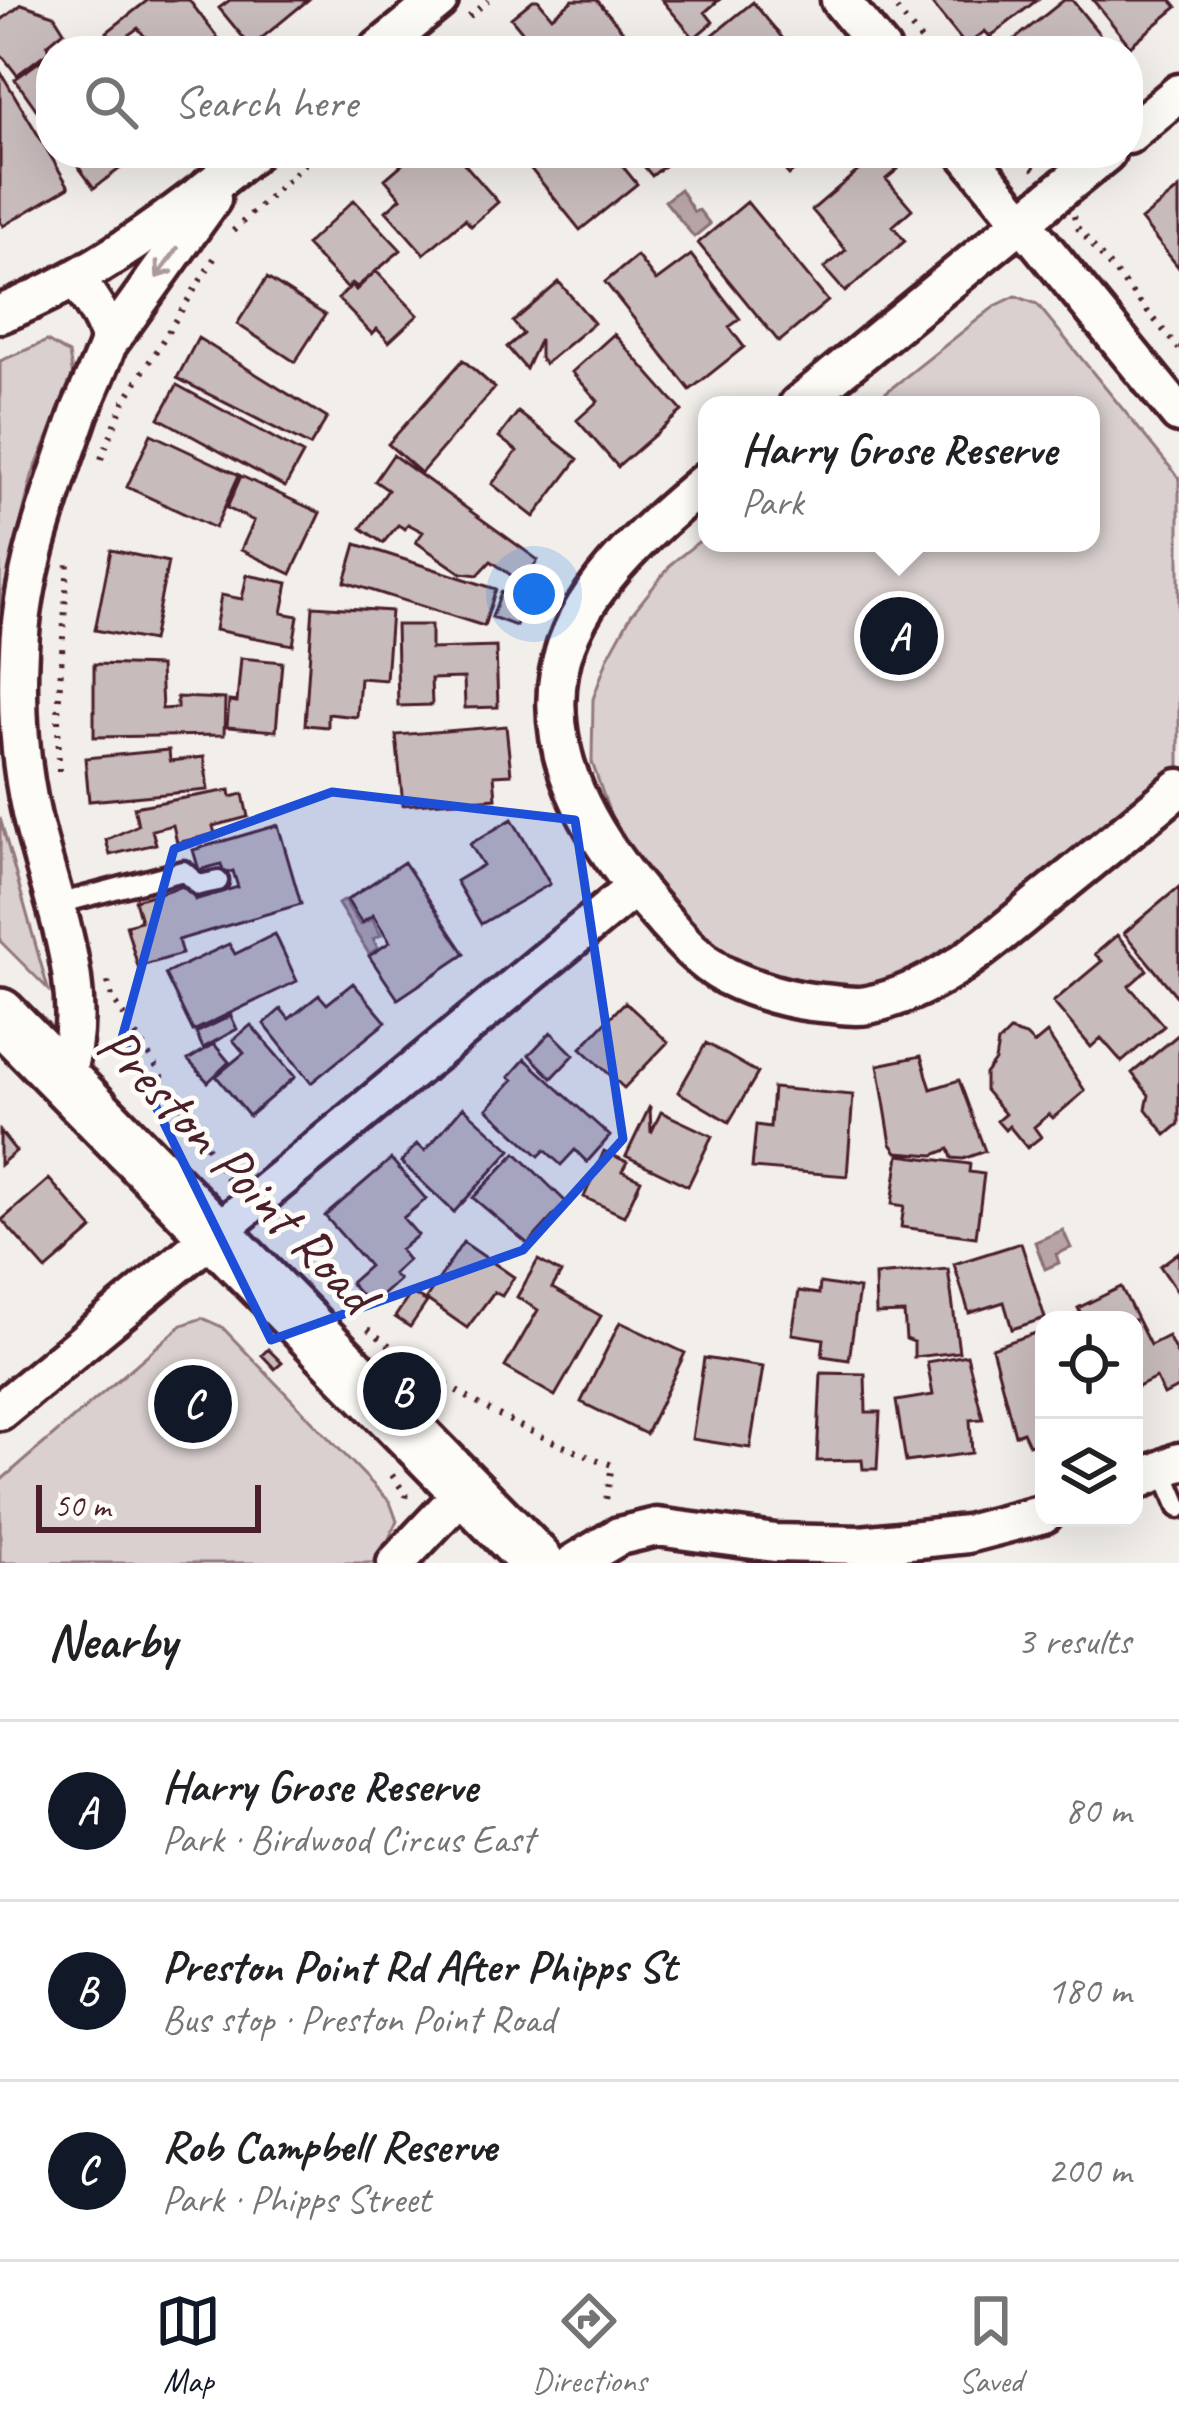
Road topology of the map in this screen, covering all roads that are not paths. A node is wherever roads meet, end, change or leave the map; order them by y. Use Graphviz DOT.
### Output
graph roads {
  1 [pos="440,0"];
  2 [pos="840,0"];
  3 [pos="396,36"];
  4 [pos="870,36"];
  5 [pos="1179,93"];
  6 [pos="1143,123"];
  7 [pos="234,168"];
  8 [pos="978,168"];
  9 [pos="1088,168"];
  10 [pos="220,179"];
  11 [pos="1022,222"];
  12 [pos="76,278"];
  13 [pos="0,314"];
  14 [pos="108,344"];
  15 [pos="809,396"];
  16 [pos="1179,414"];
  17 [pos="698,488"];
  18 [pos="1179,788"];
  19 [pos="218,881"];
  20 [pos="634,887"];
  21 [pos="54,905"];
  22 [pos="0,1016"];
  23 [pos="64,1080"];
  24 [pos="232,1220"];
  25 [pos="0,1411"];
  26 [pos="1159,1471"];
  27 [pos="466,1490"];
  28 [pos="1179,1508"];
  29 [pos="1035,1516"];
  30 [pos="396,1563"];
  31 [pos="538,1563"];
  32 [pos="574,1563"];
  1 -- 3 [label="street"];
  2 -- 4 [label="street"];
  5 -- 6 [label="street"];
  7 -- 10 [label="street"];
  8 -- 11 [label="street"];
  9 -- 11 [label="street"];
  10 -- 12 [label="street"];
  10 -- 14 [label="street, one-way"];
  11 -- 15 [label="street"];
  11 -- 16 [label="street"];
  12 -- 13 [label="street"];
  12 -- 14 [label="street"];
  14 -- 21 [label="street"];
  17 -- 20 [label="street"];
  18 -- 20 [label="street"];
  19 -- 21 [label="lane"];
  20 -- 24 [label="street"];
  21 -- 23 [label="street"];
  22 -- 23 [label="main road, Preston Point Road"];
  23 -- 24 [label="main road, Preston Point Road"];
  24 -- 25 [label="street"];
  24 -- 27 [label="main road, Preston Point Road"];
  26 -- 28 [label="lane"];
  27 -- 30 [label="street"];
  27 -- 31 [label="main road, Preston Point Road"];
  29 -- 32 [label="street"];
}
